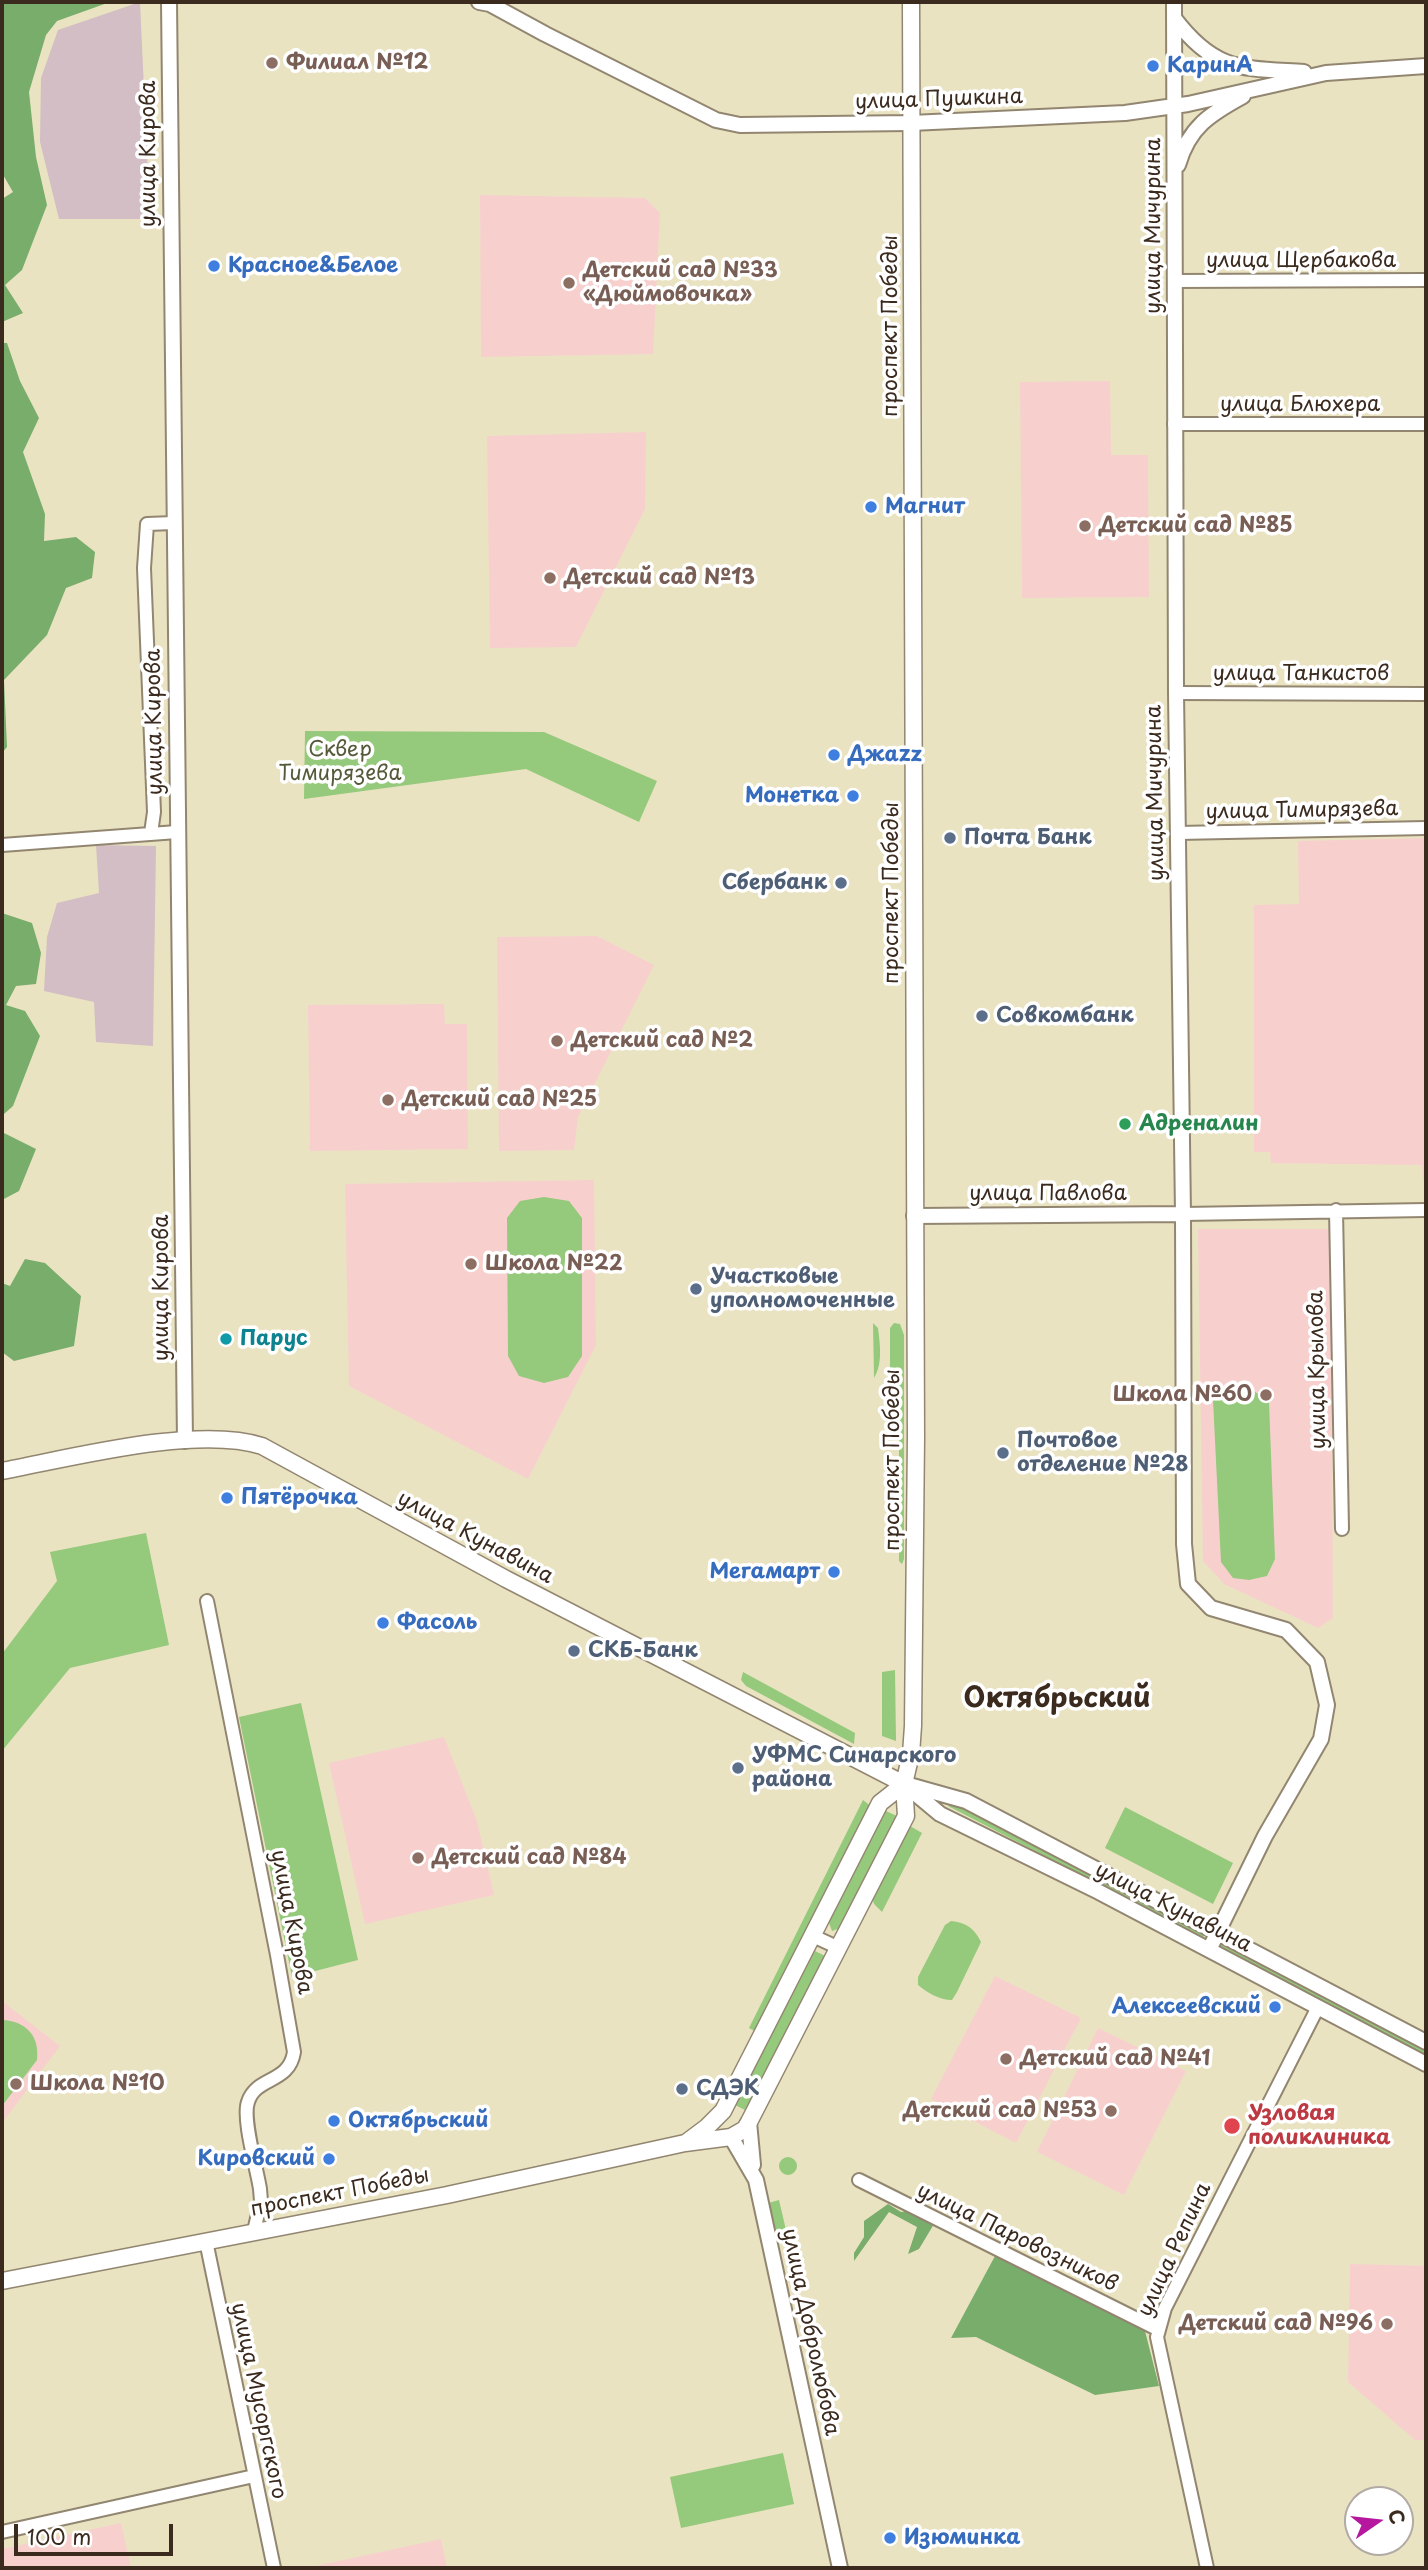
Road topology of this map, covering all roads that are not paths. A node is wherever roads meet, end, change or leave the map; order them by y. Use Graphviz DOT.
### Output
graph roads {
  1 [pos="169,2"];
  2 [pos="479,2"];
  3 [pos="911,2"];
  4 [pos="1174,2"];
  5 [pos="1174,18"];
  6 [pos="1426,66"];
  7 [pos="1326,73"];
  8 [pos="1263,85"];
  9 [pos="1175,106"];
  10 [pos="911,124"];
  11 [pos="1174,180"];
  12 [pos="1426,280"];
  13 [pos="1175,281"];
  14 [pos="1174,424"];
  15 [pos="1426,424"];
  16 [pos="174,523"];
  17 [pos="1175,693"];
  18 [pos="1426,694"];
  19 [pos="1426,828"];
  20 [pos="177,832"];
  21 [pos="151,833"];
  22 [pos="1178,833"];
  23 [pos="2,845"];
  24 [pos="1336,1210"];
  25 [pos="1426,1210"];
  26 [pos="1184,1214"];
  27 [pos="914,1216"];
  28 [pos="185,1441"];
  29 [pos="2,1471"];
  30 [pos="1342,1528"];
  31 [pos="207,1601"];
  32 [pos="904,1784"];
  33 [pos="1217,1933"];
  34 [pos="813,1936"];
  35 [pos="839,1948"];
  36 [pos="1209,1950"];
  37 [pos="1318,2007"];
  38 [pos="1426,2042"];
  39 [pos="1426,2064"];
  40 [pos="723,2111"];
  41 [pos="749,2122"];
  42 [pos="731,2137"];
  43 [pos="685,2143"];
  44 [pos="756,2180"];
  45 [pos="859,2180"];
  46 [pos="254,2231"];
  47 [pos="206,2241"];
  48 [pos="2,2281"];
  49 [pos="1159,2330"];
  50 [pos="254,2476"];
  51 [pos="2,2532"];
  52 [pos="274,2568"];
  53 [pos="840,2568"];
  54 [pos="1206,2568"];
  1 -- 16 [label="street, улица Кирова"];
  2 -- 10 [label="street, улица Пушкина"];
  3 -- 10 [label="main road, проспект Победы"];
  4 -- 5 [label="street, улица Мичурина"];
  5 -- 7 [label="street"];
  5 -- 9 [label="street, улица Мичурина"];
  6 -- 7 [label="street, улица Пушкина"];
  7 -- 8 [label="street, улица Пушкина"];
  8 -- 9 [label="street, улица Пушкина"];
  8 -- 11 [label="street"];
  9 -- 10 [label="street, улица Пушкина"];
  9 -- 11 [label="street, улица Мичурина"];
  10 -- 27 [label="main road, проспект Победы"];
  11 -- 13 [label="street, улица Мичурина"];
  12 -- 13 [label="street, улица Щербакова"];
  13 -- 14 [label="street, улица Мичурина"];
  14 -- 15 [label="street, улица Блюхера"];
  14 -- 17 [label="street, улица Мичурина"];
  16 -- 20 [label="street, улица Кирова"];
  16 -- 21 [label="street"];
  17 -- 18 [label="street, улица Танкистов"];
  17 -- 22 [label="street, улица Мичурина"];
  19 -- 22 [label="street, улица Тимирязева"];
  20 -- 21 [label="street"];
  20 -- 28 [label="street, улица Кирова"];
  21 -- 23 [label="street"];
  22 -- 26 [label="street, улица Мичурина"];
  24 -- 25 [label="street"];
  24 -- 26 [label="street"];
  24 -- 30 [label="street, улица Крылова"];
  26 -- 27 [label="street, улица Павлова"];
  26 -- 33 [label="street, улица Мичурина"];
  27 -- 32 [label="main road, проспект Победы"];
  28 -- 29 [label="main road, улица Кунавина"];
  28 -- 32 [label="main road, улица Кунавина"];
  31 -- 46 [label="street, улица Кирова"];
  32 -- 33 [label="street, улица Кунавина"];
  32 -- 34 [label="main road, проспект Победы"];
  32 -- 35 [label="main road, проспект Победы"];
  32 -- 36 [label="street, улица Кунавина"];
  33 -- 36 [label="street"];
  33 -- 38 [label="street, улица Кунавина"];
  34 -- 35 [label="street"];
  34 -- 40 [label="main road, проспект Победы"];
  35 -- 41 [label="main road, проспект Победы"];
  36 -- 37 [label="street, улица Кунавина"];
  37 -- 39 [label="street, улица Кунавина"];
  37 -- 49 [label="street, улица Репина"];
  40 -- 42 [label="main road, улица Добролюбова"];
  40 -- 43 [label="main road, проспект Победы"];
  41 -- 42 [label="main road, проспект Победы"];
  41 -- 44 [label="street"];
  42 -- 43 [label="main road, проспект Победы"];
  42 -- 44 [label="street, улица Добролюбова"];
  43 -- 46 [label="main road, проспект Победы"];
  44 -- 53 [label="street, улица Добролюбова"];
  45 -- 49 [label="street, улица Паровозников"];
  46 -- 47 [label="main road, проспект Победы"];
  47 -- 48 [label="main road, проспект Победы"];
  47 -- 50 [label="street, улица Мусоргского"];
  49 -- 54 [label="street, улица Репина"];
  50 -- 51 [label="street"];
  50 -- 52 [label="street, улица Мусоргского"];
}
